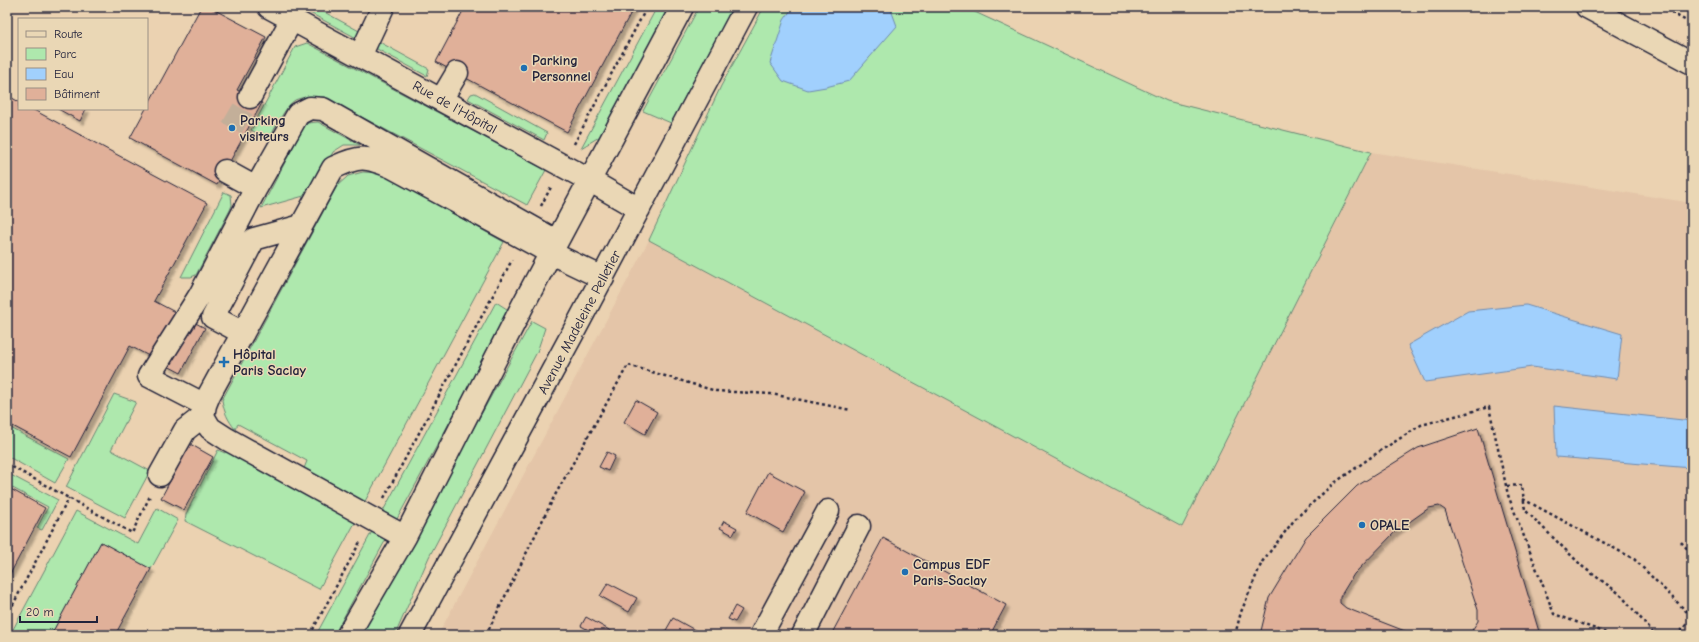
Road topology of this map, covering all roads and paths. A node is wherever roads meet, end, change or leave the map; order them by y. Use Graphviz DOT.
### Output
graph roads {
  1 [pos="269,7"];
  2 [pos="383,7"];
  3 [pos="647,7"];
  4 [pos="682,7"];
  5 [pos="746,7"];
  6 [pos="1587,7"];
  7 [pos="1661,7"];
  8 [pos="292,19"];
  9 [pos="1692,24"];
  10 [pos="360,56"];
  11 [pos="1692,63"];
  12 [pos="457,73"];
  13 [pos="250,97"];
  14 [pos="441,100"];
  15 [pos="562,166"];
  16 [pos="225,171"];
  17 [pos="589,180"];
  18 [pos="256,188"];
  19 [pos="639,209"];
  20 [pos="302,226"];
  21 [pos="528,233"];
  22 [pos="554,247"];
  23 [pos="605,273"];
  24 [pos="244,333"];
  25 [pos="851,410"];
  26 [pos="204,411"];
  27 [pos="7,464"];
  28 [pos="160,475"];
  29 [pos="1507,486"];
  30 [pos="69,498"];
  31 [pos="1523,499"];
  32 [pos="828,511"];
  33 [pos="373,518"];
  34 [pos="859,526"];
  35 [pos="405,537"];
  36 [pos="1680,542"];
  37 [pos="1692,554"];
  38 [pos="7,616"];
  39 [pos="1692,618"];
  40 [pos="310,635"];
  41 [pos="348,635"];
  42 [pos="410,635"];
  43 [pos="486,635"];
  44 [pos="761,635"];
  45 [pos="803,635"];
  46 [pos="1235,635"];
  47 [pos="1606,635"];
  48 [pos="1655,635"];
  49 [pos="1676,635"];
  1 -- 8 [label="street, Rue de l'Hôpital"];
  2 -- 10 [label="street"];
  3 -- 15 [label="path"];
  4 -- 17 [label="street"];
  5 -- 19 [label="street, Avenue Madeleine Pelletier"];
  6 -- 11 [label="street"];
  7 -- 9 [label="path"];
  8 -- 10 [label="street, Rue de l'Hôpital"];
  8 -- 13 [label="street"];
  10 -- 14 [label="street, Rue de l'Hôpital"];
  12 -- 14 [label="street"];
  14 -- 15 [label="street, Rue de l'Hôpital"];
  15 -- 17 [label="street, Rue de l'Hôpital"];
  15 -- 21 [label="path"];
  16 -- 18 [label="street"];
  17 -- 19 [label="street, Rue de l'Hôpital"];
  17 -- 22 [label="street"];
  18 -- 21 [label="street"];
  18 -- 26 [label="street"];
  19 -- 23 [label="street, Avenue Madeleine Pelletier"];
  20 -- 21 [label="street"];
  20 -- 24 [label="street"];
  20 -- 24 [label="street"];
  21 -- 22 [label="street"];
  21 -- 33 [label="path"];
  22 -- 23 [label="street"];
  22 -- 35 [label="street"];
  23 -- 42 [label="street, Avenue Madeleine Pelletier"];
  24 -- 26 [label="street"];
  25 -- 43 [label="path"];
  26 -- 28 [label="street"];
  26 -- 33 [label="street"];
  27 -- 30 [label="path"];
  28 -- 30 [label="path"];
  29 -- 31 [label="path"];
  29 -- 46 [label="path"];
  29 -- 47 [label="path"];
  30 -- 38 [label="path"];
  31 -- 39 [label="path"];
  31 -- 48 [label="path"];
  32 -- 44 [label="street"];
  33 -- 35 [label="street"];
  33 -- 40 [label="path"];
  34 -- 45 [label="street"];
  35 -- 41 [label="street"];
  36 -- 37 [label="path"];
  39 -- 49 [label="path"];
}
